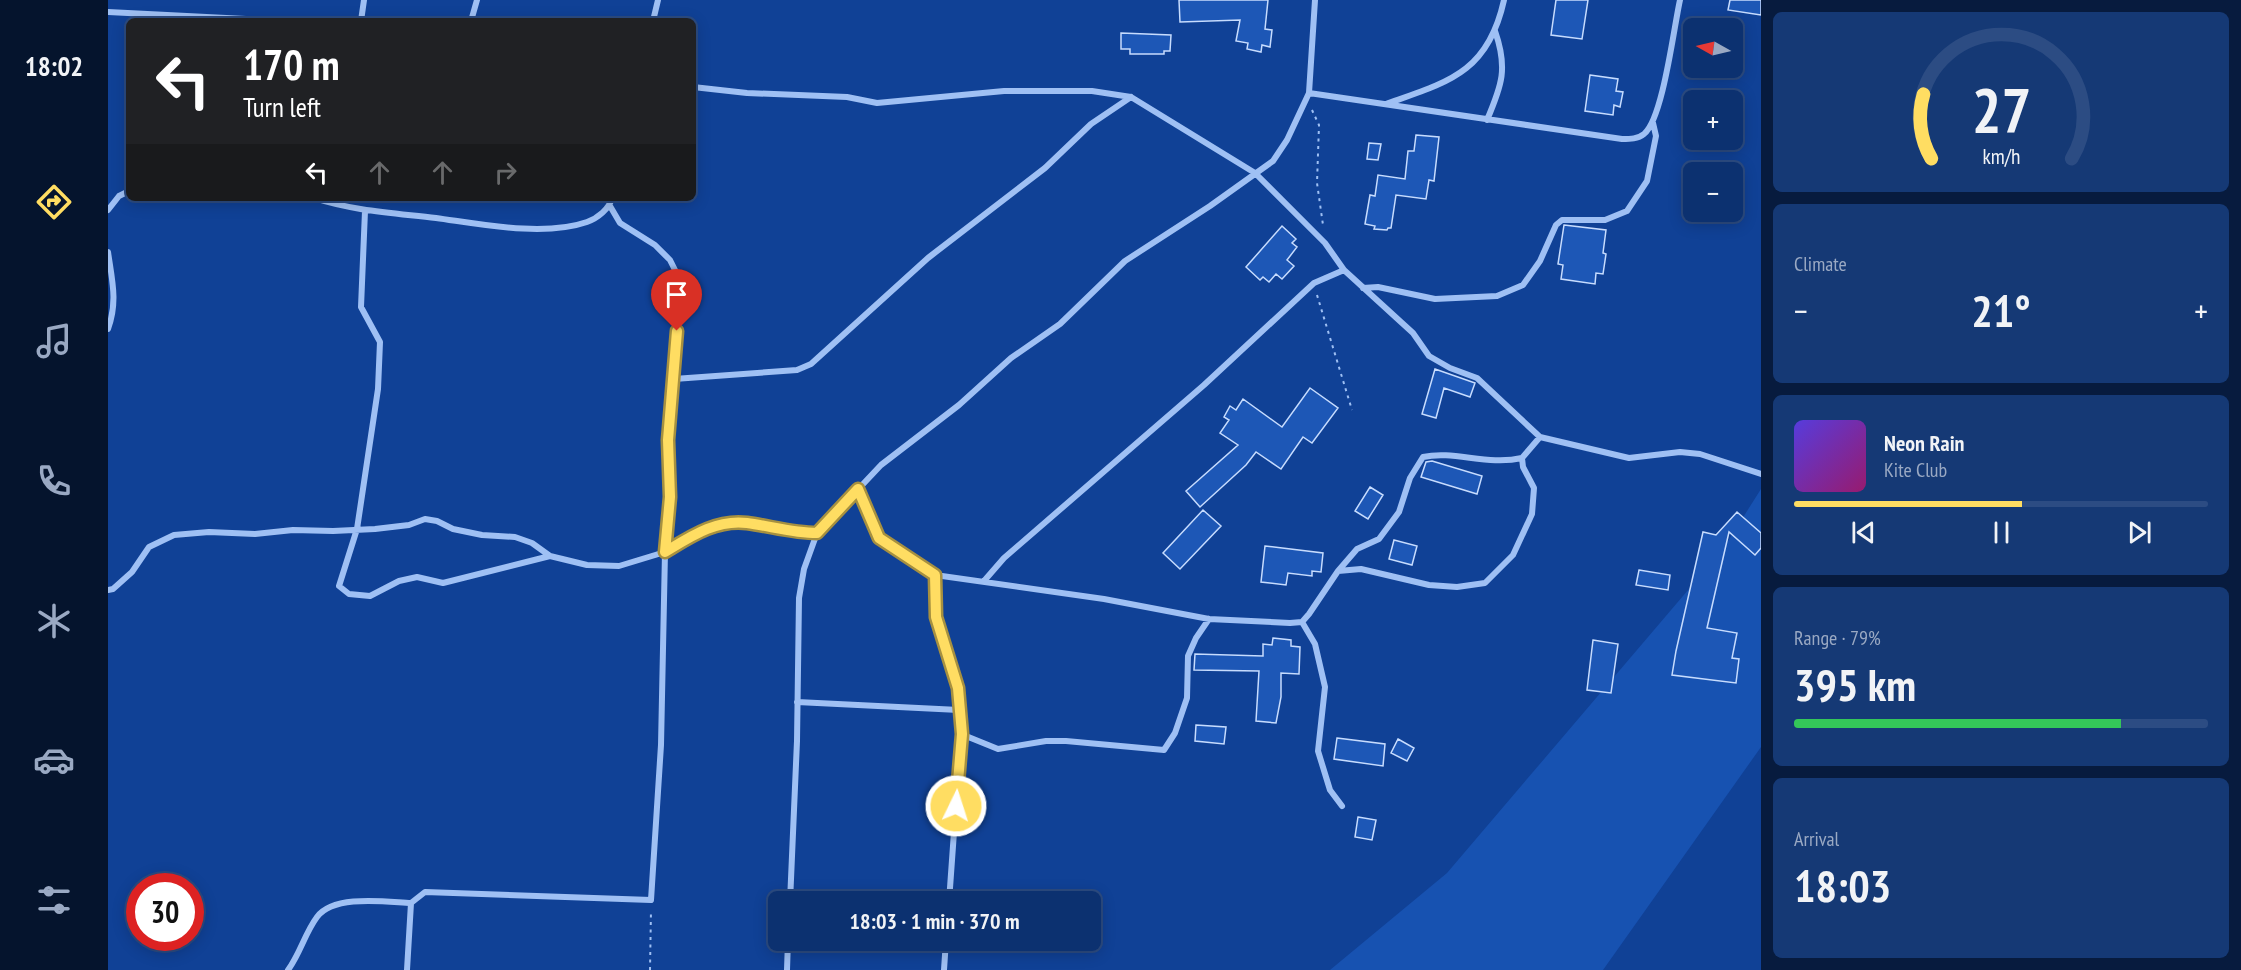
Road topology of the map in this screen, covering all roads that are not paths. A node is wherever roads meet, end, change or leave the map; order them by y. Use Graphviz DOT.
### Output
graph roads {
  1 [pos="364,0"];
  2 [pos="477,0"];
  3 [pos="658,0"];
  4 [pos="1315,0"];
  5 [pos="1504,0"];
  6 [pos="1680,0"];
  7 [pos="108,12"];
  8 [pos="228,18"];
  9 [pos="361,18"];
  10 [pos="472,18"];
  11 [pos="654,18"];
  12 [pos="1495,31"];
  13 [pos="696,87"];
  14 [pos="1309,93"];
  15 [pos="1131,97"];
  16 [pos="1382,105"];
  17 [pos="1487,120"];
  18 [pos="1653,123"];
  19 [pos="1255,174"];
  20 [pos="126,192"];
  21 [pos="326,201"];
  22 [pos="611,201"];
  23 [pos="610,206"];
  24 [pos="108,210"];
  25 [pos="365,211"];
  26 [pos="108,252"];
  27 [pos="1344,270"];
  28 [pos="1363,288"];
  29 [pos="108,329"];
  30 [pos="674,379"];
  31 [pos="1540,436"];
  32 [pos="1522,458"];
  33 [pos="1761,474"];
  34 [pos="858,489"];
  35 [pos="357,529"];
  36 [pos="817,533"];
  37 [pos="665,552"];
  38 [pos="550,556"];
  39 [pos="1338,571"];
  40 [pos="935,575"];
  41 [pos="984,581"];
  42 [pos="108,590"];
  43 [pos="1209,619"];
  44 [pos="1302,622"];
  45 [pos="797,702"];
  46 [pos="960,710"];
  47 [pos="962,734"];
  48 [pos="1342,806"];
  49 [pos="790,891"];
  50 [pos="950,891"];
  51 [pos="411,903"];
  52 [pos="788,951"];
  53 [pos="945,951"];
  54 [pos="288,970"];
  55 [pos="407,970"];
  56 [pos="787,970"];
  57 [pos="944,970"];
  1 -- 9 [label="street"];
  2 -- 10 [label="street"];
  3 -- 11 [label="street"];
  4 -- 14 [label="street"];
  5 -- 12 [label="street"];
  6 -- 18 [label="street"];
  7 -- 8 [label="street"];
  12 -- 16 [label="street"];
  12 -- 17 [label="street"];
  13 -- 15 [label="street"];
  14 -- 16 [label="street"];
  14 -- 19 [label="street"];
  15 -- 19 [label="street"];
  15 -- 30 [label="street"];
  16 -- 17 [label="street"];
  17 -- 18 [label="street"];
  18 -- 28 [label="street"];
  19 -- 27 [label="street"];
  19 -- 34 [label="street"];
  20 -- 24 [label="street"];
  21 -- 25 [label="street"];
  22 -- 23 [label="street"];
  23 -- 25 [label="street"];
  23 -- 30 [label="street"];
  25 -- 35 [label="street"];
  26 -- 29 [label="street"];
  27 -- 28 [label="street"];
  27 -- 41 [label="street"];
  28 -- 31 [label="street"];
  30 -- 37 [label="street"];
  31 -- 32 [label="street"];
  31 -- 33 [label="street"];
  32 -- 39 [label="street"];
  32 -- 39 [label="street"];
  34 -- 36 [label="street"];
  34 -- 40 [label="street"];
  35 -- 38 [label="street"];
  35 -- 38 [label="street"];
  35 -- 42 [label="street"];
  36 -- 37 [label="street"];
  36 -- 45 [label="street"];
  37 -- 38 [label="street"];
  37 -- 51 [label="street"];
  39 -- 44 [label="street"];
  40 -- 41 [label="street"];
  40 -- 46 [label="street"];
  41 -- 43 [label="street"];
  43 -- 44 [label="street"];
  43 -- 47 [label="street"];
  44 -- 48 [label="street"];
  45 -- 46 [label="street"];
  45 -- 49 [label="street"];
  46 -- 47 [label="street"];
  47 -- 50 [label="street"];
  51 -- 54 [label="street"];
  51 -- 55 [label="street"];
  52 -- 56 [label="street"];
  53 -- 57 [label="street"];
}
